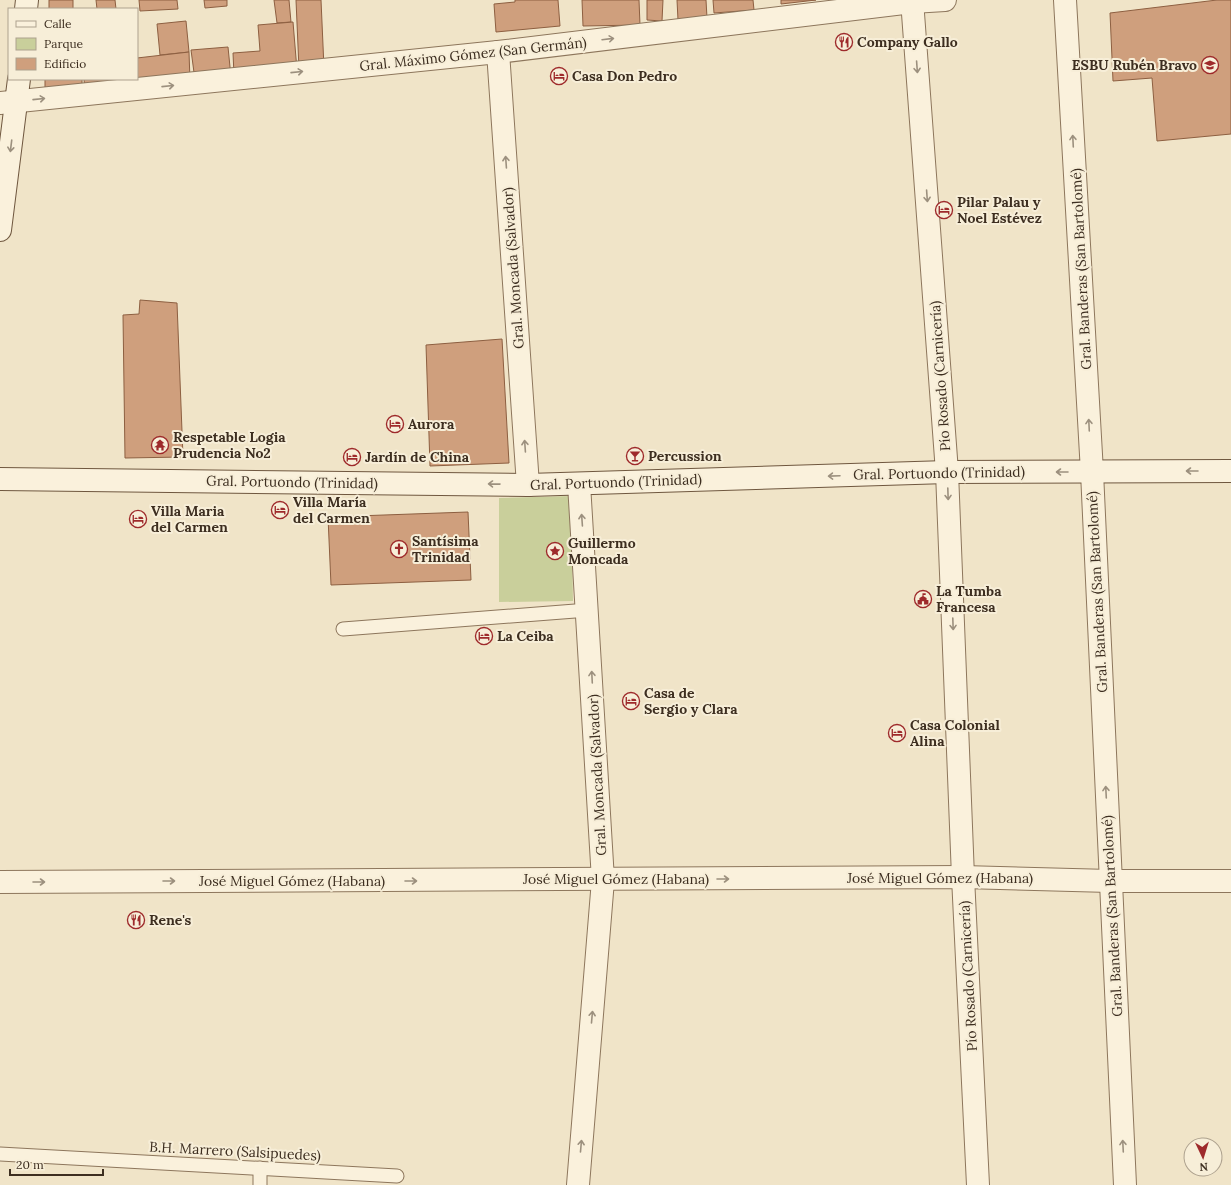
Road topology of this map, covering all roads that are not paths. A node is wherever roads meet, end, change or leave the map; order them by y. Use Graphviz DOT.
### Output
graph roads {
  1 [pos="945,0"];
  2 [pos="1065,0"];
  3 [pos="912,1"];
  4 [pos="498,52"];
  5 [pos="19,80"];
  6 [pos="8,102"];
  7 [pos="0,230"];
  8 [pos="1231,471"];
  9 [pos="947,472"];
  10 [pos="1092,472"];
  11 [pos="0,479"];
  12 [pos="579,484"];
  13 [pos="528,485"];
  14 [pos="588,610"];
  15 [pos="343,629"];
  16 [pos="963,877"];
  17 [pos="603,880"];
  18 [pos="1110,880"];
  19 [pos="1231,880"];
  20 [pos="0,882"];
  21 [pos="0,1154"];
  22 [pos="260,1168"];
  23 [pos="397,1176"];
  24 [pos="260,1185"];
  25 [pos="578,1185"];
  26 [pos="978,1185"];
  27 [pos="1125,1185"];
  1 -- 3 [label="street, Gral. Máximo Gómez (San Germán)"];
  10 -- 2 [label="street, Gral. Banderas (San Bartolomé), one-way"];
  4 -- 3 [label="street, Gral. Máximo Gómez (San Germán), one-way"];
  3 -- 9 [label="street, Pío Rosado (Carnicería), one-way"];
  6 -- 4 [label="street, Gral. Máximo Gómez (San Germán), one-way"];
  13 -- 4 [label="street, Gral. Moncada (Salvador), one-way"];
  5 -- 6 [label="street"];
  6 -- 7 [label="street, one-way"];
  8 -- 10 [label="street, Gral. Portuondo (Trinidad), one-way"];
  10 -- 9 [label="street, Gral. Portuondo (Trinidad), one-way"];
  9 -- 12 [label="street, Gral. Portuondo (Trinidad), one-way"];
  9 -- 16 [label="street, Pío Rosado (Carnicería), one-way"];
  18 -- 10 [label="street, Gral. Banderas (San Bartolomé), one-way"];
  13 -- 11 [label="street, Gral. Portuondo (Trinidad), one-way"];
  12 -- 13 [label="street, Gral. Portuondo (Trinidad)"];
  14 -- 12 [label="street, Gral. Moncada (Salvador), one-way"];
  14 -- 15 [label="lane"];
  17 -- 14 [label="street, Gral. Moncada (Salvador), one-way"];
  17 -- 16 [label="street, José Miguel Gómez (Habana), one-way"];
  16 -- 18 [label="street, José Miguel Gómez (Habana)"];
  16 -- 26 [label="street, Pío Rosado (Carnicería)"];
  20 -- 17 [label="street, José Miguel Gómez (Habana), one-way"];
  25 -- 17 [label="street, Gral. Moncada (Salvador), one-way"];
  18 -- 19 [label="street, José Miguel Gómez (Habana)"];
  27 -- 18 [label="street, Gral. Banderas (San Bartolomé), one-way"];
  21 -- 22 [label="lane, B.H. Marrero (Salsipuedes)"];
  22 -- 23 [label="lane, B.H. Marrero (Salsipuedes)"];
  22 -- 24 [label="lane"];
}
